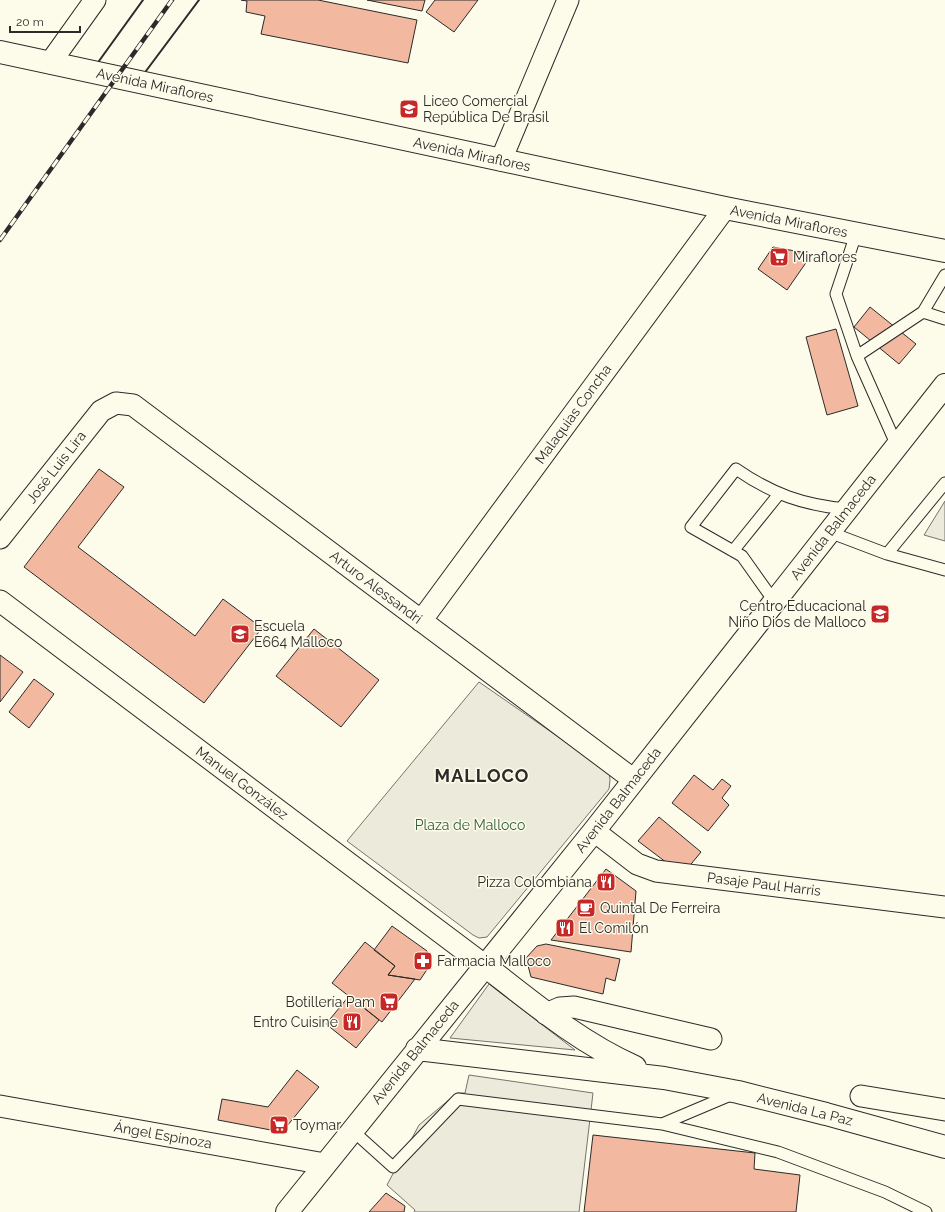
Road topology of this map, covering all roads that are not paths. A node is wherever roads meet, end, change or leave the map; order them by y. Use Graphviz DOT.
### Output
graph roads {
  1 [pos="95,0"];
  2 [pos="568,0"];
  3 [pos="0,52"];
  4 [pos="50,63"];
  5 [pos="501,160"];
  6 [pos="725,208"];
  7 [pos="856,234"];
  8 [pos="945,251"];
  9 [pos="945,275"];
  10 [pos="923,312"];
  11 [pos="945,319"];
  12 [pos="857,356"];
  13 [pos="945,385"];
  14 [pos="116,403"];
  15 [pos="897,446"];
  16 [pos="945,483"];
  17 [pos="779,494"];
  18 [pos="847,509"];
  19 [pos="829,532"];
  20 [pos="0,538"];
  21 [pos="733,551"];
  22 [pos="887,554"];
  23 [pos="945,570"];
  24 [pos="0,601"];
  25 [pos="774,601"];
  26 [pos="420,620"];
  27 [pos="634,780"];
  28 [pos="594,831"];
  29 [pos="945,907"];
  30 [pos="484,965"];
  31 [pos="546,1014"];
  32 [pos="710,1039"];
  33 [pos="417,1049"];
  34 [pos="664,1078"];
  35 [pos="738,1092"];
  36 [pos="861,1096"];
  37 [pos="0,1106"];
  38 [pos="945,1110"];
  39 [pos="662,1124"];
  40 [pos="352,1131"];
  41 [pos="945,1147"];
  42 [pos="325,1164"];
  43 [pos="287,1212"];
  44 [pos="926,1212"];
  1 -- 4 [label="street"];
  2 -- 5 [label="street"];
  3 -- 4 [label="main road, Avenida Miraflores"];
  4 -- 5 [label="main road, Avenida Miraflores"];
  5 -- 6 [label="main road, Avenida Miraflores"];
  6 -- 7 [label="main road, Avenida Miraflores"];
  6 -- 26 [label="street, Malaquias Concha"];
  7 -- 8 [label="main road, Avenida Miraflores"];
  7 -- 12 [label="lane"];
  9 -- 10 [label="lane"];
  10 -- 11 [label="lane"];
  10 -- 12 [label="lane"];
  12 -- 15 [label="lane"];
  13 -- 15 [label="main road, Avenida Balmaceda"];
  14 -- 20 [label="street, José Luis Lira"];
  14 -- 26 [label="street, Arturo Alessandri"];
  15 -- 18 [label="main road, Avenida Balmaceda"];
  16 -- 22 [label="lane"];
  17 -- 18 [label="lane"];
  17 -- 21 [label="lane"];
  17 -- 21 [label="lane"];
  18 -- 19 [label="main road, Avenida Balmaceda"];
  19 -- 22 [label="lane"];
  19 -- 25 [label="main road, Avenida Balmaceda"];
  21 -- 25 [label="lane"];
  22 -- 23 [label="lane"];
  24 -- 30 [label="street, Manuel González"];
  25 -- 27 [label="main road, Avenida Balmaceda"];
  26 -- 27 [label="street, Arturo Alessandri"];
  27 -- 28 [label="main road, Avenida Balmaceda"];
  28 -- 29 [label="street, Pasaje Paul Harris"];
  28 -- 30 [label="main road, Avenida Balmaceda"];
  30 -- 31 [label="main road, Avenida La Paz"];
  30 -- 33 [label="main road, Avenida Balmaceda"];
  31 -- 32 [label="street"];
  31 -- 34 [label="main road, Avenida La Paz"];
  33 -- 34 [label="main road, Avenida La Paz"];
  33 -- 40 [label="main road, Avenida Balmaceda"];
  34 -- 35 [label="main road, Avenida La Paz"];
  35 -- 39 [label="lane"];
  35 -- 41 [label="main road, Avenida La Paz"];
  36 -- 38 [label="street, Avenida La Paz"];
  37 -- 42 [label="street, Ángel Espinoza"];
  39 -- 40 [label="lane"];
  39 -- 44 [label="lane"];
  40 -- 42 [label="main road, Avenida Balmaceda"];
  42 -- 43 [label="main road, Avenida Balmaceda"];
}
